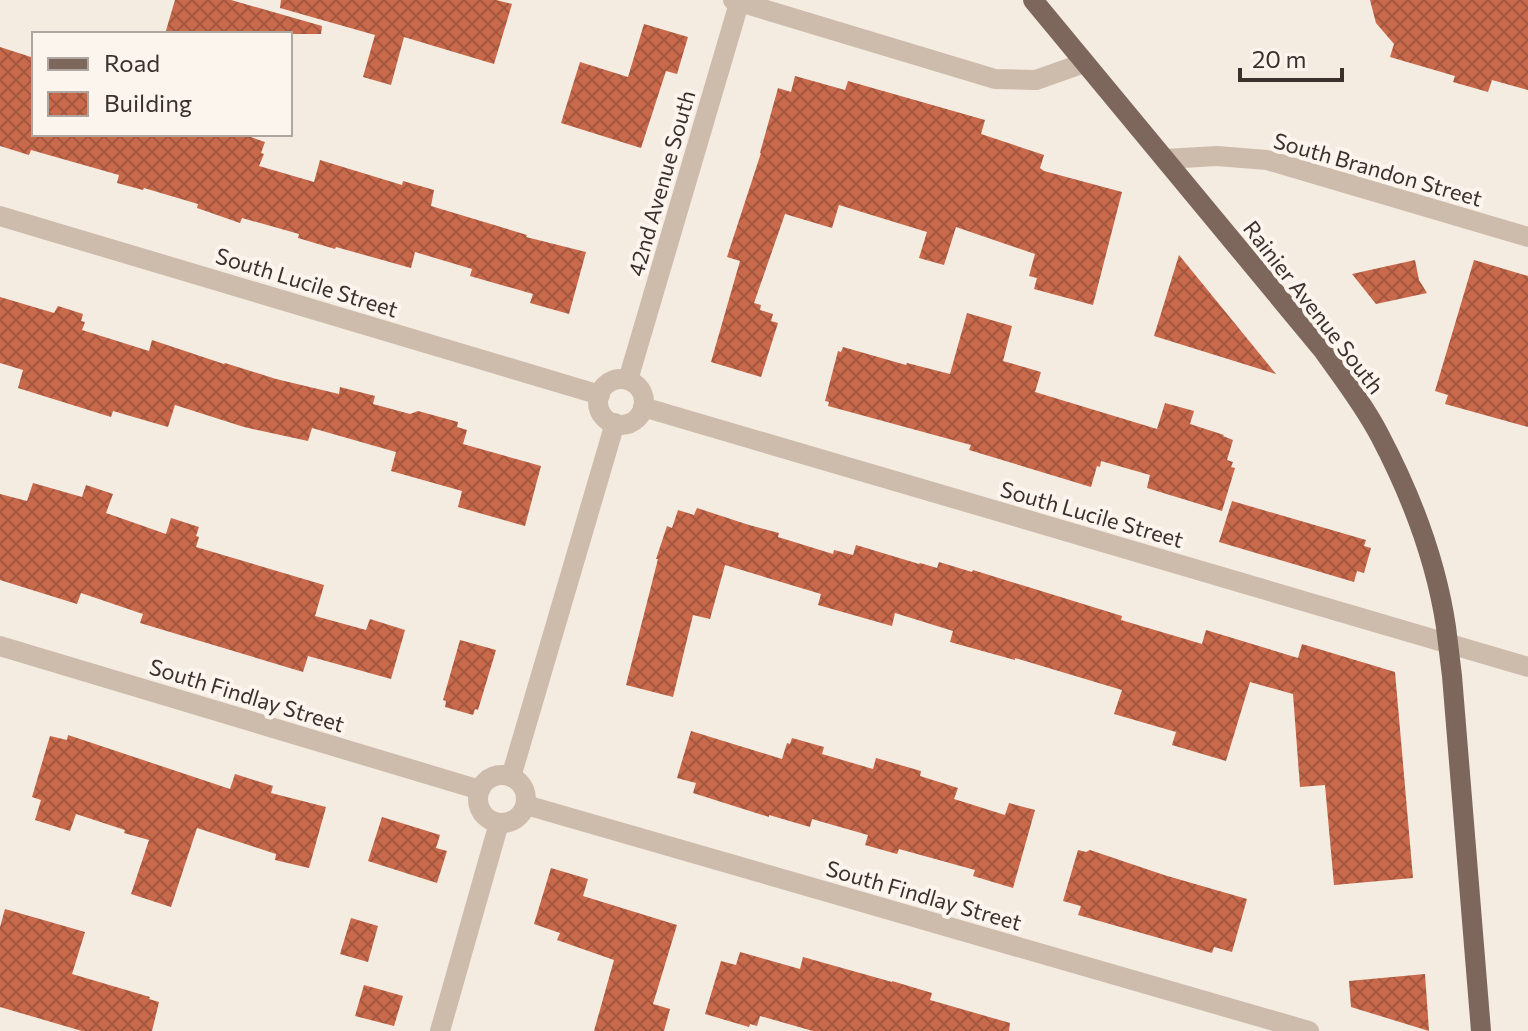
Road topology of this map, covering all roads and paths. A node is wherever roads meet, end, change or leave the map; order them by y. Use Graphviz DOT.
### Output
graph roads {
  1 [pos="1033,0"];
  2 [pos="738,1"];
  3 [pos="1084,63"];
  4 [pos="1165,159"];
  5 [pos="0,216"];
  6 [pos="1528,237"];
  7 [pos="628,380"];
  8 [pos="600,395"];
  9 [pos="643,407"];
  10 [pos="615,423"];
  11 [pos="1448,643"];
  12 [pos="0,646"];
  13 [pos="1528,667"];
  14 [pos="511,777"];
  15 [pos="480,790"];
  16 [pos="526,805"];
  17 [pos="499,823"];
  18 [pos="440,1031"];
  19 [pos="1309,1031"];
  20 [pos="1481,1031"];
  1 -- 3 [label="main road, Rainier Avenue South"];
  2 -- 3 [label="street"];
  2 -- 7 [label="street, 42nd Avenue South"];
  3 -- 4 [label="main road, Rainier Avenue South"];
  4 -- 6 [label="street, South Brandon Street"];
  4 -- 11 [label="main road, Rainier Avenue South"];
  5 -- 8 [label="street, South Lucile Street"];
  7 -- 8 [label="street"];
  7 -- 9 [label="street"];
  8 -- 10 [label="street"];
  9 -- 10 [label="street"];
  9 -- 11 [label="street, South Lucile Street"];
  10 -- 14 [label="street"];
  11 -- 13 [label="street, South Lucile Street"];
  11 -- 20 [label="main road, Rainier Avenue South"];
  12 -- 15 [label="street, South Findlay Street"];
  14 -- 15 [label="street"];
  14 -- 16 [label="street"];
  15 -- 17 [label="street"];
  16 -- 17 [label="street"];
  16 -- 19 [label="street, South Findlay Street"];
  17 -- 18 [label="street"];
}
